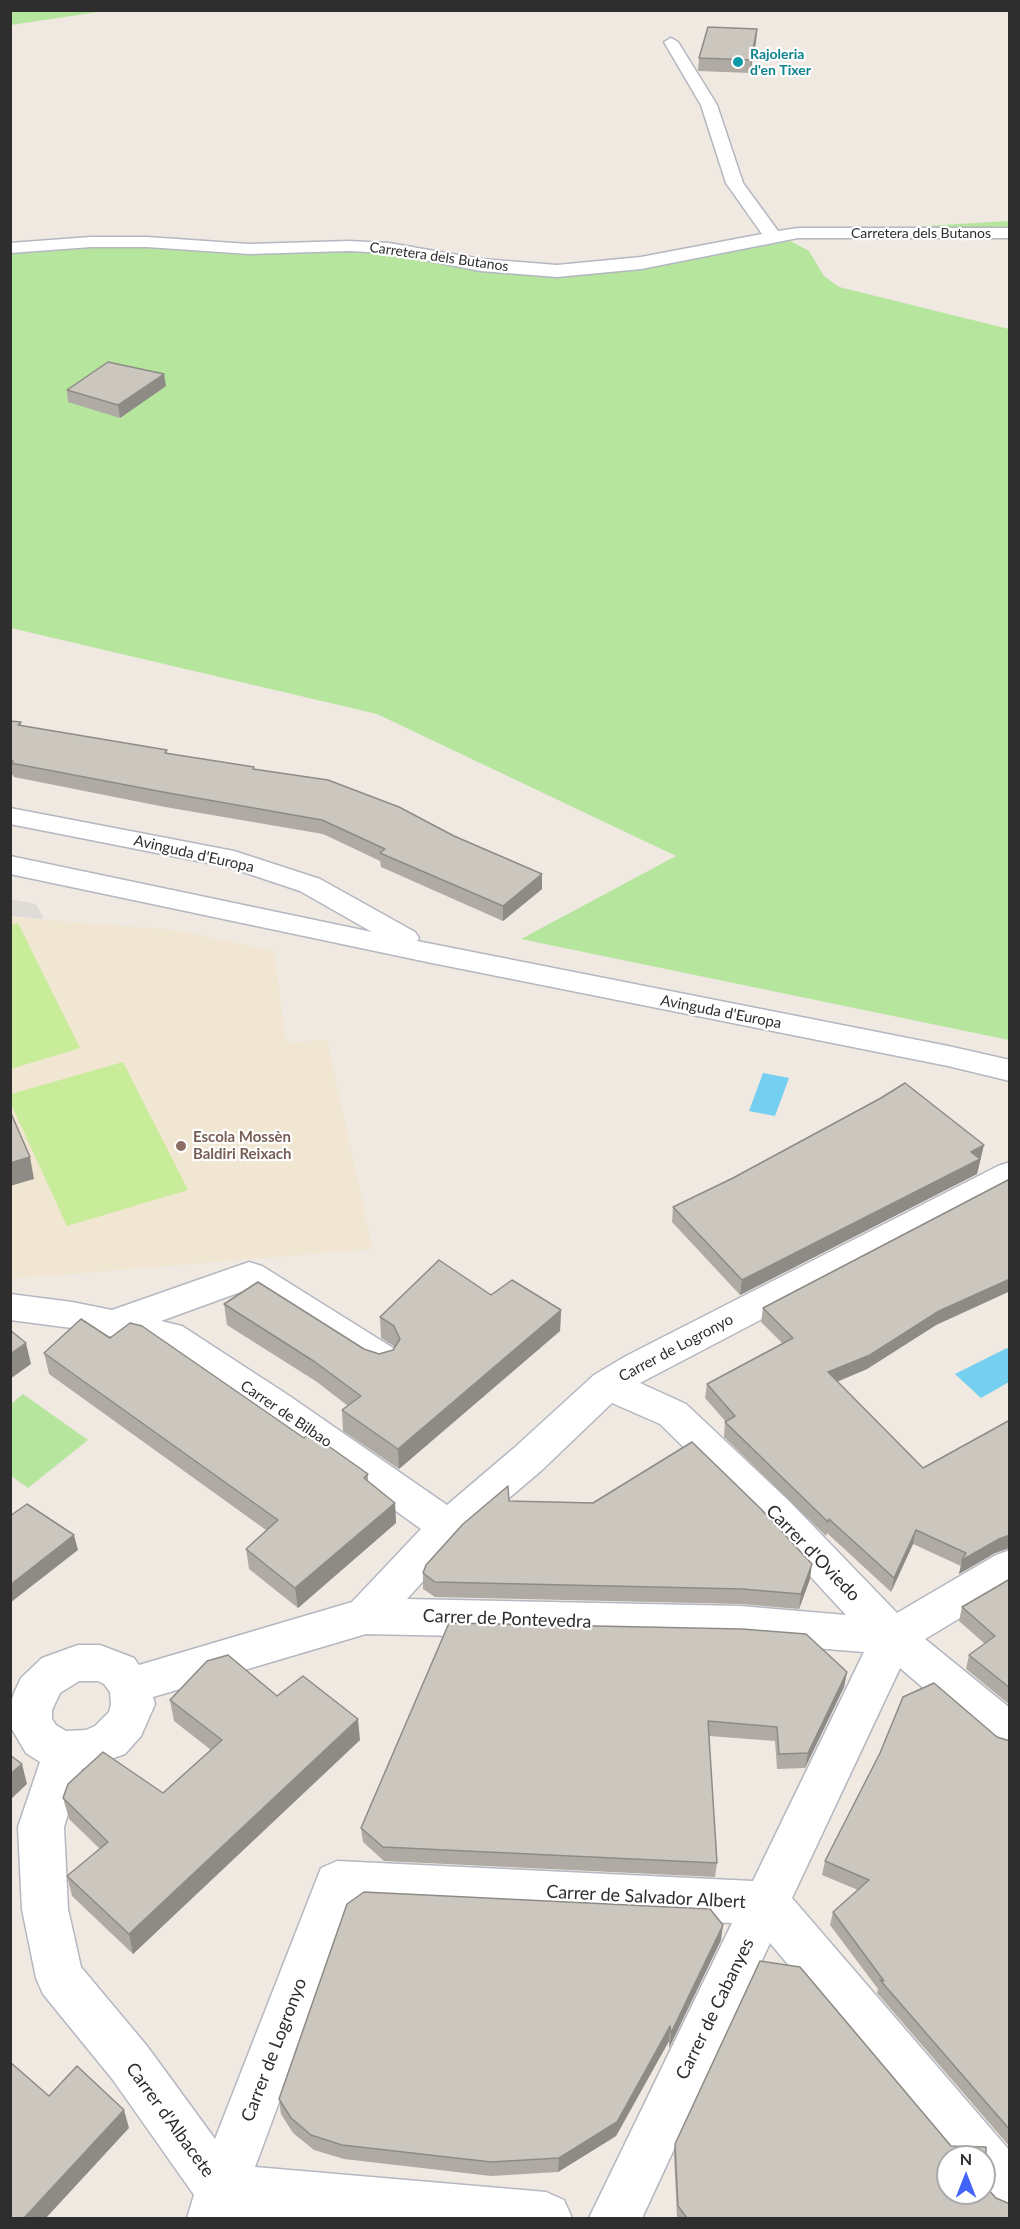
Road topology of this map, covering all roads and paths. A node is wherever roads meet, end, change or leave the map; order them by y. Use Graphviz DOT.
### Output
graph roads {
  1 [pos="670,42"];
  2 [pos="1010,233"];
  3 [pos="774,238"];
  4 [pos="10,248"];
  5 [pos="10,816"];
  6 [pos="10,865"];
  7 [pos="432,954"];
  8 [pos="1010,1071"];
  9 [pos="1009,1175"];
  10 [pos="10,1307"];
  11 [pos="112,1324"];
  12 [pos="380,1358"];
  13 [pos="607,1385"];
  14 [pos="448,1527"];
  15 [pos="1010,1567"];
  16 [pos="366,1616"];
  17 [pos="893,1637"];
  18 [pos="130,1686"];
  19 [pos="20,1708"];
  20 [pos="1010,1735"];
  21 [pos="66,1751"];
  22 [pos="337,1883"];
  23 [pos="766,1903"];
  24 [pos="972,2145"];
  25 [pos="996,2173"];
  26 [pos="1010,2190"];
  27 [pos="217,2204"];
  28 [pos="546,2218"];
  29 [pos="615,2218"];
  1 -- 3 [label="street"];
  2 -- 3 [label="street, Carretera dels Butanos"];
  3 -- 4 [label="street, Carretera dels Butanos"];
  5 -- 7 [label="street, Avinguda d'Europa"];
  6 -- 7 [label="street, Avinguda d'Europa"];
  7 -- 8 [label="street, Avinguda d'Europa"];
  9 -- 13 [label="street, Carrer de Logronyo"];
  10 -- 11 [label="street, Carrer de Bilbao"];
  11 -- 12 [label="street"];
  11 -- 14 [label="street, Carrer de Bilbao"];
  13 -- 14 [label="street, Carrer de Logronyo"];
  13 -- 17 [label="street, Carrer d'Oviedo"];
  14 -- 16 [label="street, Carrer de Logronyo"];
  15 -- 17 [label="street"];
  16 -- 17 [label="street, Carrer de Pontevedra"];
  16 -- 18 [label="street, Carrer de Pontevedra"];
  17 -- 20 [label="street, Carrer d'Oviedo"];
  17 -- 23 [label="street, Carrer de Cabanyes"];
  18 -- 19 [label="street"];
  18 -- 21 [label="street"];
  19 -- 21 [label="street"];
  21 -- 27 [label="street, Carrer d'Albacete"];
  22 -- 23 [label="street, Carrer de Salvador Albert"];
  22 -- 27 [label="street, Carrer de Logronyo"];
  23 -- 24 [label="street, Carrer de Salvador Albert"];
  23 -- 29 [label="street, Carrer de Cabanyes"];
  25 -- 26 [label="street, Carrer de Salvador Albert"];
  27 -- 28 [label="street, Carrer d'Albacete"];
}
